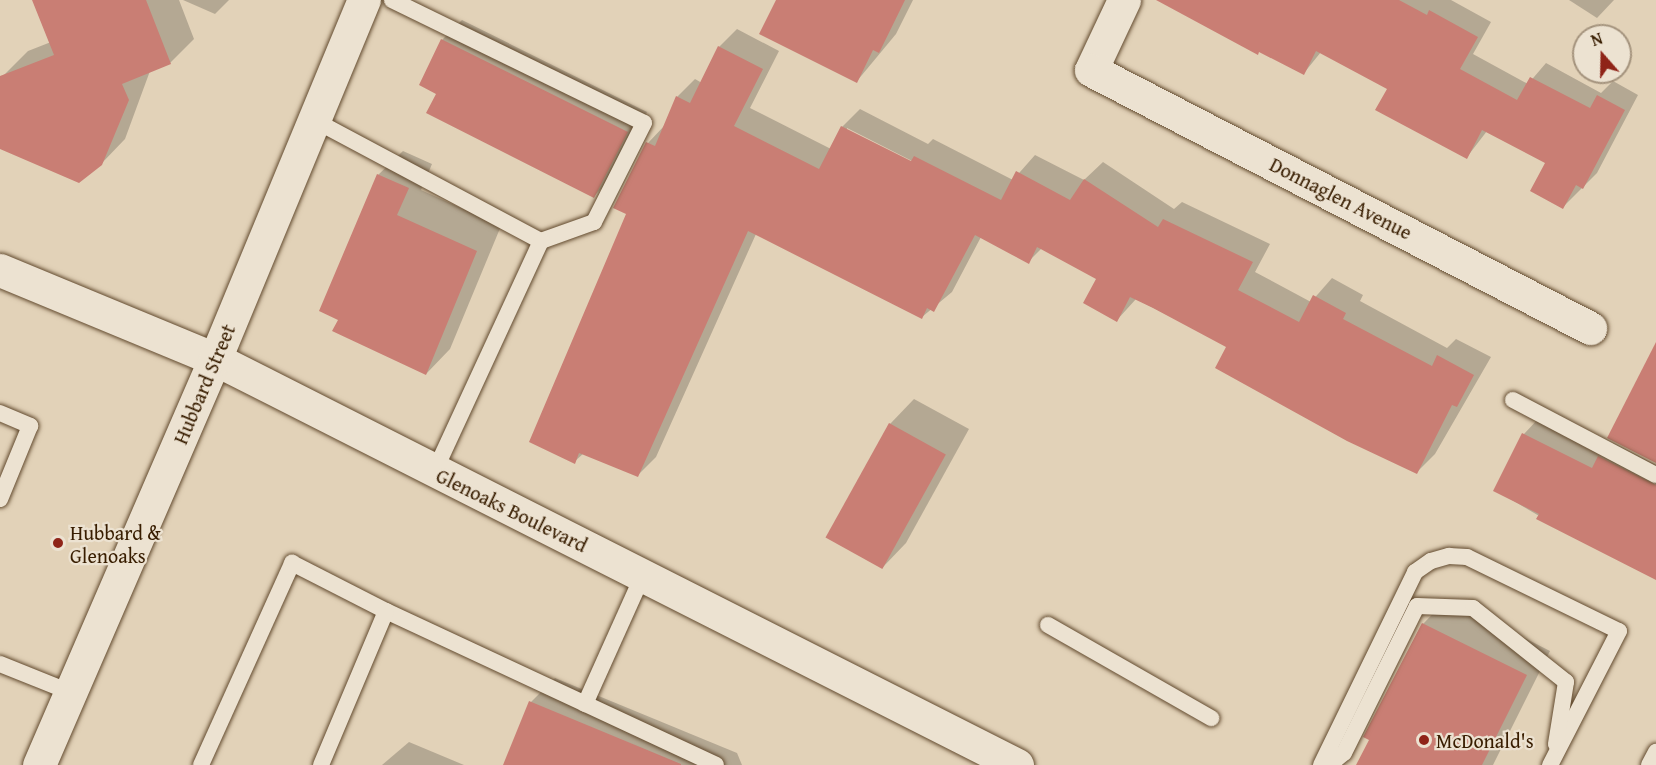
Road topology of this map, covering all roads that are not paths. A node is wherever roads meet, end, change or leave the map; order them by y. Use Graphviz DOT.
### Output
graph roads {
  1 [pos="364,0"];
  2 [pos="392,0"];
  3 [pos="1124,0"];
  4 [pos="314,120"];
  5 [pos="541,241"];
  6 [pos="0,270"];
  7 [pos="1590,328"];
  8 [pos="215,359"];
  9 [pos="1513,400"];
  10 [pos="0,413"];
  11 [pos="434,473"];
  12 [pos="1656,475"];
  13 [pos="0,499"];
  14 [pos="643,575"];
  15 [pos="386,611"];
  16 [pos="1048,625"];
  17 [pos="0,664"];
  18 [pos="70,692"];
  19 [pos="585,704"];
  20 [pos="1211,717"];
  21 [pos="1656,752"];
  22 [pos="977,756"];
  23 [pos="1552,762"];
  24 [pos="39,765"];
  25 [pos="201,765"];
  26 [pos="321,765"];
  27 [pos="716,765"];
  28 [pos="1017,765"];
  29 [pos="1321,765"];
  30 [pos="1329,765"];
  31 [pos="1649,765"];
  1 -- 4 [label="main road, Hubbard Street"];
  2 -- 5 [label="lane"];
  3 -- 7 [label="main road, Donnaglen Avenue"];
  4 -- 5 [label="lane"];
  4 -- 8 [label="main road, Hubbard Street"];
  5 -- 11 [label="lane"];
  6 -- 8 [label="main road, Glenoaks Boulevard"];
  8 -- 11 [label="main road, Glenoaks Boulevard"];
  8 -- 18 [label="main road, Hubbard Street"];
  9 -- 12 [label="lane"];
  10 -- 13 [label="lane"];
  11 -- 14 [label="main road, Glenoaks Boulevard"];
  14 -- 19 [label="lane"];
  14 -- 22 [label="main road, Glenoaks Boulevard"];
  15 -- 19 [label="lane"];
  15 -- 25 [label="lane"];
  15 -- 26 [label="lane"];
  16 -- 20 [label="lane"];
  17 -- 18 [label="lane"];
  18 -- 24 [label="main road, Hubbard Street"];
  19 -- 27 [label="lane"];
  21 -- 31 [label="lane"];
  22 -- 28 [label="main road, Glenoaks Boulevard"];
  23 -- 29 [label="lane"];
  23 -- 30 [label="lane"];
}
